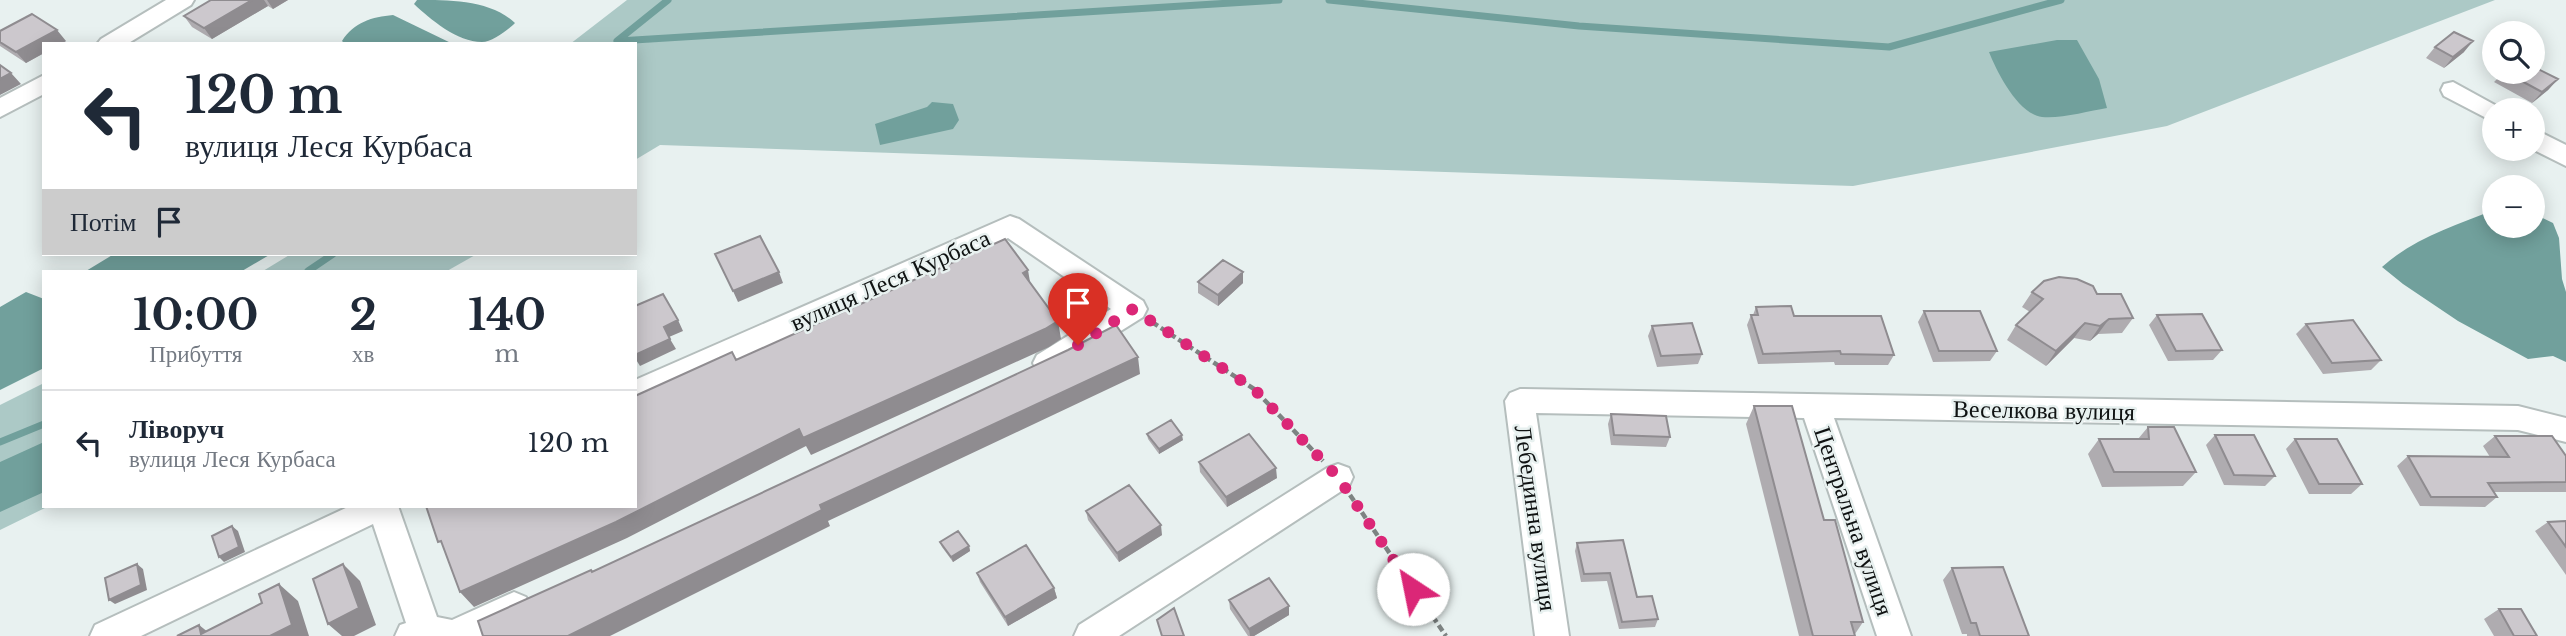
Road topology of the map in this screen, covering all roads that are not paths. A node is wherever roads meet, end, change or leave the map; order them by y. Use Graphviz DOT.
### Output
graph roads {
  1 [pos="183,0"];
  2 [pos="112,42"];
  3 [pos="42,84"];
  4 [pos="2453,90"];
  5 [pos="2482,107"];
  6 [pos="0,109"];
  7 [pos="2545,145"];
  8 [pos="2566,157"];
  9 [pos="1022,374"];
  10 [pos="637,392"];
  11 [pos="1520,401"];
  12 [pos="1815,406"];
  13 [pos="2566,430"];
  14 [pos="1338,477"];
  15 [pos="377,508"];
  16 [pos="382,508"];
  17 [pos="542,594"];
  18 [pos="418,633"];
  19 [pos="107,636"];
  20 [pos="1091,636"];
  21 [pos="1552,636"];
  22 [pos="1894,636"];
  1 -- 2 [label="street"];
  3 -- 6 [label="street"];
  4 -- 5 [label="street"];
  7 -- 8 [label="street"];
  9 -- 10 [label="street, вулиця Леся Курбаса"];
  11 -- 12 [label="street, Веселкова вулиця"];
  11 -- 21 [label="street, Лебединна вулиця"];
  12 -- 13 [label="street, Веселкова вулиця"];
  12 -- 22 [label="street, Центральна вулиця"];
  14 -- 20 [label="street"];
  15 -- 19 [label="street"];
  16 -- 18 [label="street"];
  17 -- 18 [label="street"];
}
